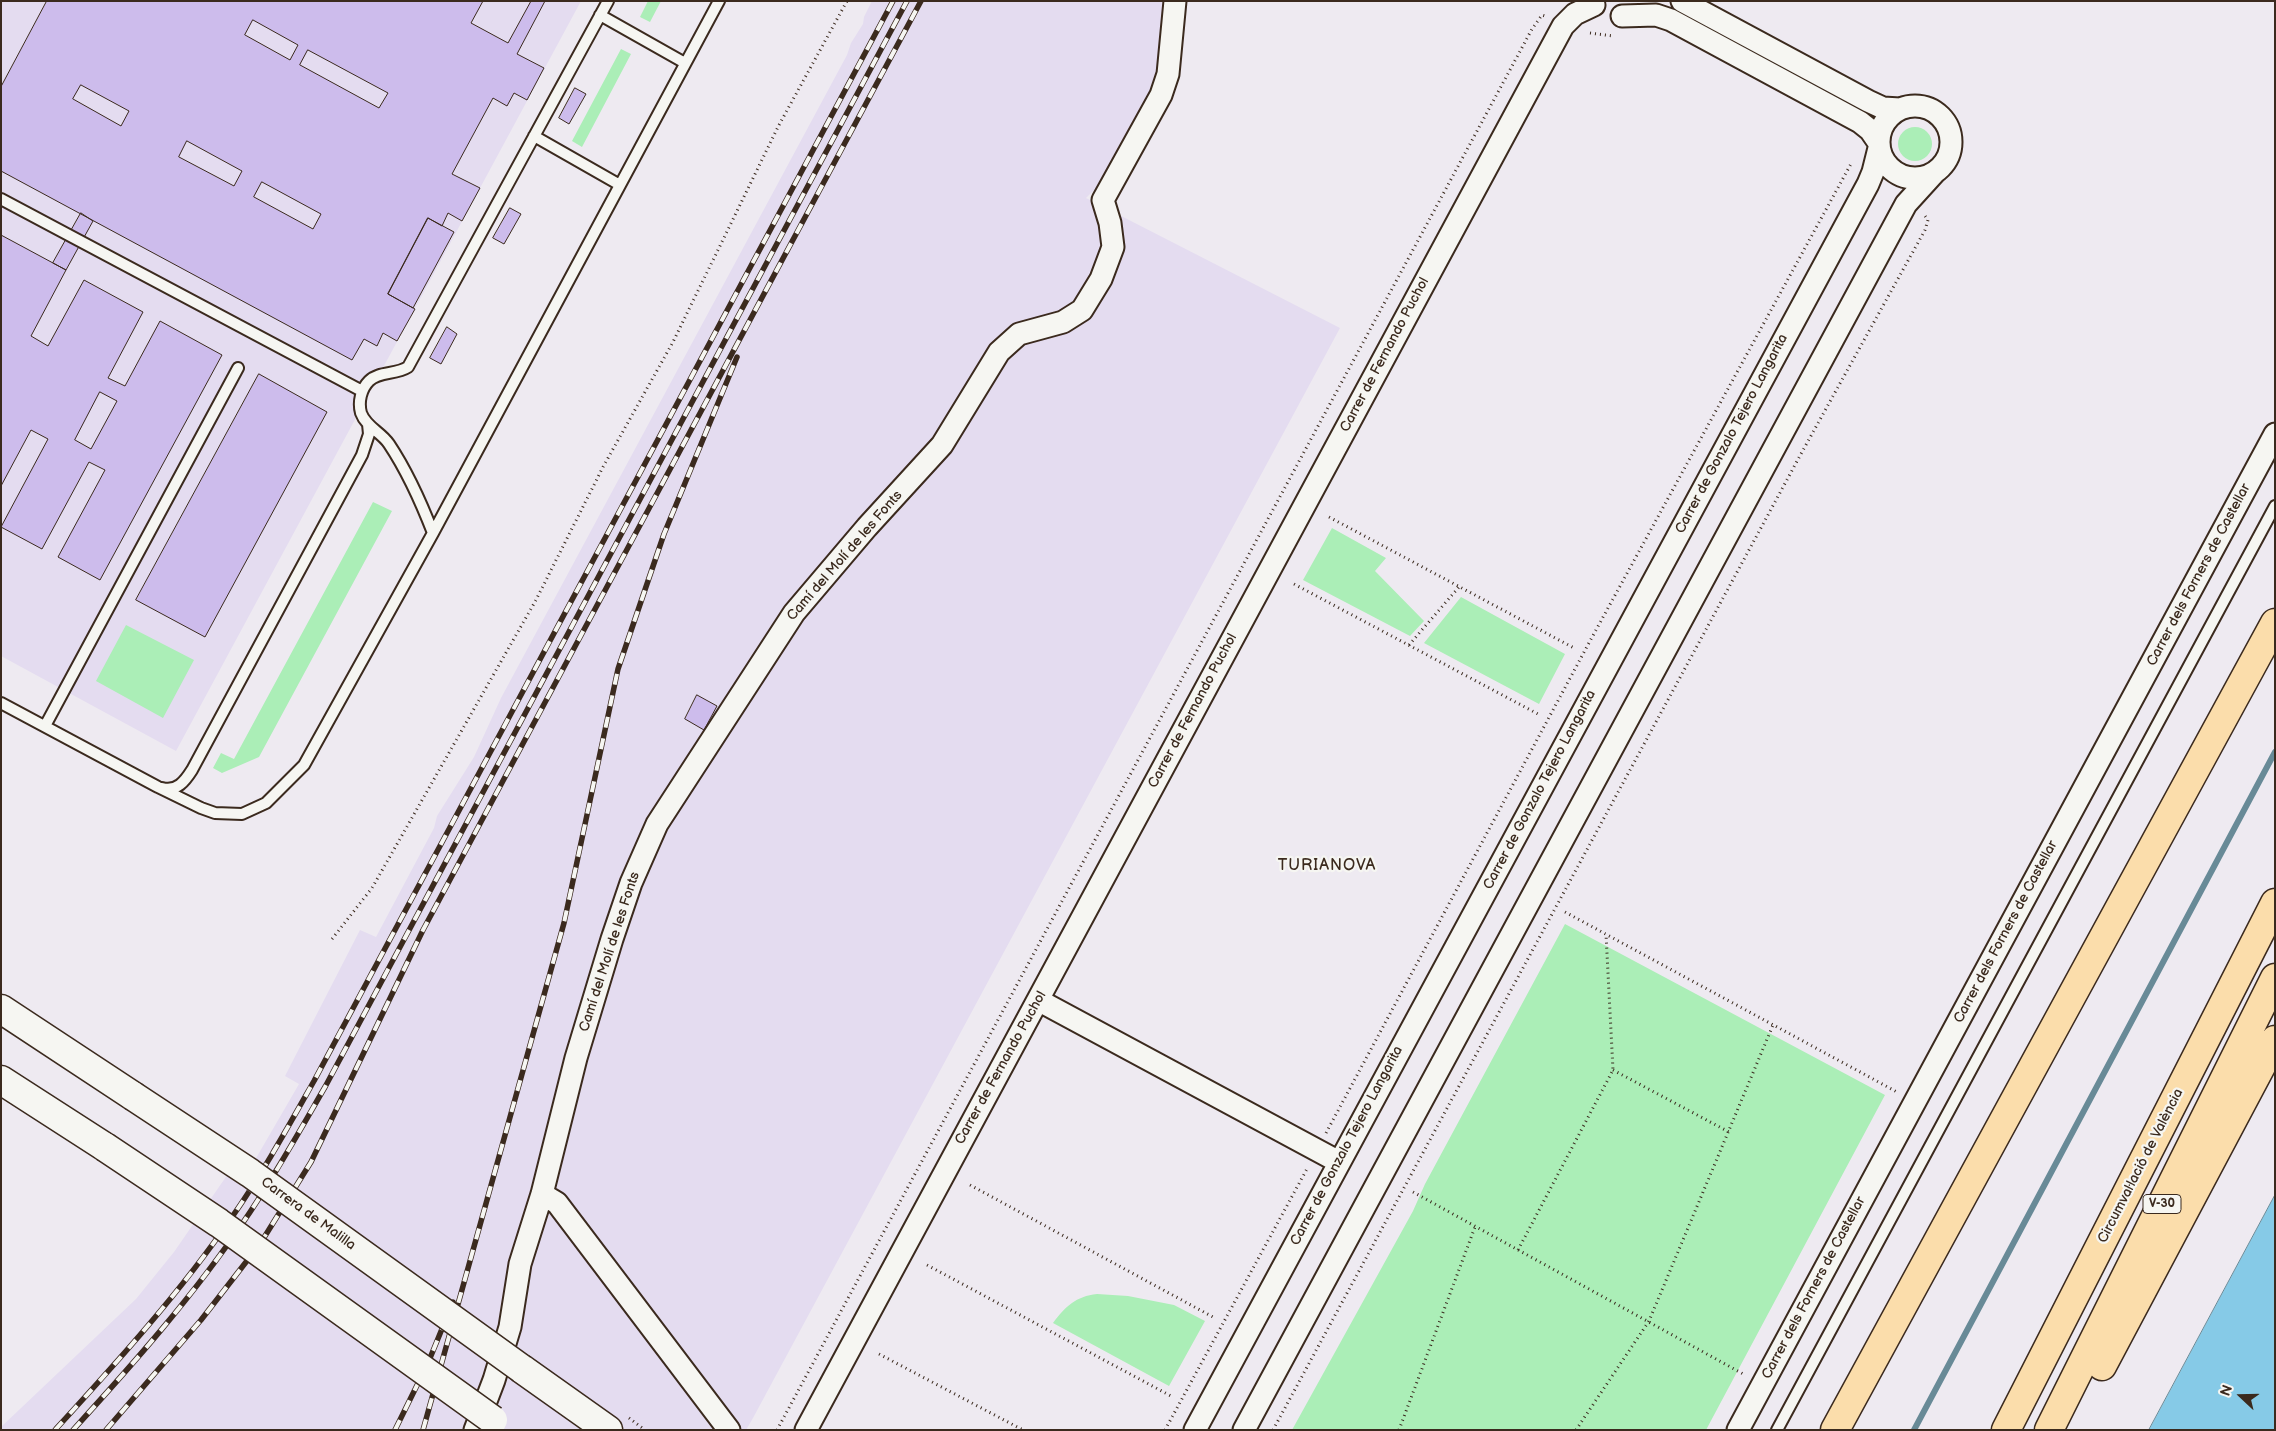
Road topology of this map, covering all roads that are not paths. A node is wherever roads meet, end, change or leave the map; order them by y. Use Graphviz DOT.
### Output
graph roads {
  1 [pos="608,1"];
  2 [pos="719,1"];
  3 [pos="1175,1"];
  4 [pos="1647,1"];
  5 [pos="1682,1"];
  6 [pos="1592,3"];
  7 [pos="600,15"];
  8 [pos="1622,16"];
  9 [pos="685,63"];
  10 [pos="1900,109"];
  11 [pos="534,136"];
  12 [pos="1879,146"];
  13 [pos="1936,171"];
  14 [pos="620,185"];
  15 [pos="1,198"];
  16 [pos="238,368"];
  17 [pos="362,391"];
  18 [pos="368,424"];
  19 [pos="2275,434"];
  20 [pos="2275,506"];
  21 [pos="433,533"];
  22 [pos="2275,623"];
  23 [pos="1,702"];
  24 [pos="45,726"];
  25 [pos="158,788"];
  26 [pos="2275,903"];
  27 [pos="2275,978"];
  28 [pos="1038,1000"];
  29 [pos="1,1009"];
  30 [pos="2275,1040"];
  31 [pos="1,1080"];
  32 [pos="1339,1162"];
  33 [pos="542,1194"];
  34 [pos="492,1426"];
  35 [pos="608,1430"];
  36 [pos="729,1430"];
  37 [pos="806,1430"];
  38 [pos="1194,1430"];
  39 [pos="1244,1430"];
  40 [pos="1738,1430"];
  41 [pos="1777,1430"];
  42 [pos="1835,1430"];
  43 [pos="2006,1430"];
  44 [pos="2048,1430"];
  45 [pos="2068,1430"];
  1 -- 7 [label="lane"];
  2 -- 9 [label="lane"];
  3 -- 33 [label="street, Camí del Molí de les Fonts"];
  4 -- 8 [label="street"];
  5 -- 10 [label="street"];
  6 -- 8 [label="street"];
  6 -- 28 [label="street, Carrer de Fernando Puchol"];
  7 -- 9 [label="lane"];
  7 -- 11 [label="lane"];
  8 -- 12 [label="street"];
  9 -- 14 [label="lane"];
  10 -- 12 [label="street"];
  10 -- 13 [label="street"];
  11 -- 14 [label="lane"];
  11 -- 17 [label="lane"];
  12 -- 13 [label="street"];
  12 -- 32 [label="street, Carrer de Gonzalo Tejero Langarita"];
  13 -- 39 [label="street"];
  14 -- 21 [label="lane"];
  15 -- 17 [label="lane"];
  16 -- 24 [label="lane"];
  17 -- 18 [label="lane"];
  18 -- 21 [label="lane"];
  18 -- 25 [label="lane"];
  19 -- 40 [label="street, Carrer dels Forners de Castellar"];
  20 -- 41 [label="lane"];
  21 -- 25 [label="lane"];
  22 -- 42 [label="highway"];
  23 -- 24 [label="lane"];
  24 -- 25 [label="lane"];
  26 -- 43 [label="highway, Circumval·lació de València / V-30"];
  27 -- 44 [label="highway, V-30"];
  28 -- 32 [label="street"];
  28 -- 37 [label="street, Carrer de Fernando Puchol"];
  29 -- 35 [label="street, Carrera de Malilla, bridge"];
  30 -- 45 [label="highway"];
  31 -- 34 [label="street, bridge"];
  32 -- 38 [label="street, Carrer de Gonzalo Tejero Langarita"];
  33 -- 34 [label="street, Camí del Molí de les Fonts"];
  33 -- 36 [label="street"];
}
